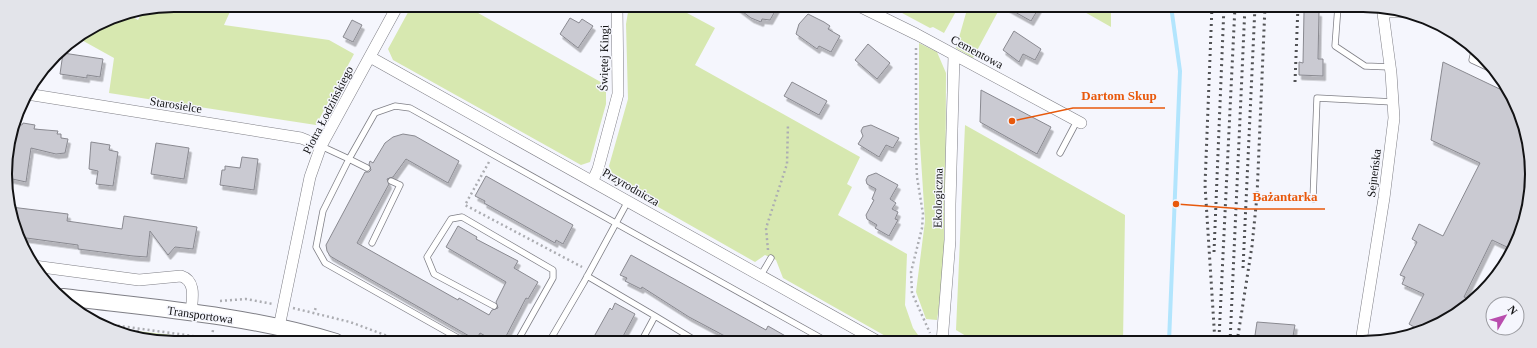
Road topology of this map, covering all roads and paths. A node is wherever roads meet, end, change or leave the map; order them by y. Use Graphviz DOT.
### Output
graph roads {
  1 [pos="391,12"];
  2 [pos="617,12"];
  3 [pos="871,12"];
  4 [pos="1338,12"];
  5 [pos="1383,13"];
  6 [pos="916,34"];
  7 [pos="954,55"];
  8 [pos="1473,55"];
  9 [pos="370,57"];
  10 [pos="1484,65"];
  11 [pos="1391,68"];
  12 [pos="33,95"];
  13 [pos="1393,102"];
  14 [pos="1079,122"];
  15 [pos="788,124"];
  16 [pos="321,146"];
  17 [pos="1060,153"];
  18 [pos="493,155"];
  19 [pos="349,159"];
  20 [pos="367,168"];
  21 [pos="391,180"];
  22 [pos="593,180"];
  23 [pos="1314,199"];
  24 [pos="628,201"];
  25 [pos="615,224"];
  26 [pos="372,243"];
  27 [pos="771,258"];
  28 [pos="41,267"];
  29 [pos="588,274"];
  30 [pos="761,275"];
  31 [pos="70,298"];
  32 [pos="494,306"];
  33 [pos="191,313"];
  34 [pos="655,316"];
  35 [pos="116,325"];
  36 [pos="280,327"];
  37 [pos="138,328"];
  38 [pos="138,332"];
  39 [pos="195,336"];
  40 [pos="314,336"];
  41 [pos="453,336"];
  42 [pos="520,336"];
  43 [pos="552,336"];
  44 [pos="643,336"];
  45 [pos="688,336"];
  46 [pos="817,336"];
  47 [pos="868,336"];
  48 [pos="936,336"];
  49 [pos="938,336"];
  50 [pos="1362,336"];
  1 -- 9 [label="street, Piotra Łodzińskiego"];
  2 -- 22 [label="street, Świętej Kingi"];
  3 -- 6 [label="street, Cementowa"];
  4 -- 11 [label="lane"];
  5 -- 11 [label="street, Sejneńska"];
  6 -- 7 [label="street, Cementowa"];
  6 -- 48 [label="path"];
  7 -- 14 [label="street, Cementowa"];
  7 -- 49 [label="street, Ekologiczna"];
  8 -- 10 [label="lane"];
  9 -- 16 [label="street, Piotra Łodzińskiego"];
  9 -- 22 [label="street, Przyrodnicza"];
  11 -- 13 [label="street, Sejneńska"];
  12 -- 16 [label="street, Starosielce"];
  13 -- 23 [label="lane"];
  13 -- 50 [label="street, Sejneńska"];
  14 -- 17 [label="lane"];
  15 -- 27 [label="path"];
  16 -- 19 [label="lane"];
  16 -- 36 [label="street, Piotra Łodzińskiego"];
  18 -- 19 [label="lane"];
  18 -- 25 [label="lane"];
  18 -- 29 [label="path"];
  19 -- 20 [label="lane"];
  19 -- 41 [label="lane"];
  21 -- 26 [label="lane"];
  22 -- 24 [label="street, Przyrodnicza"];
  24 -- 25 [label="lane"];
  24 -- 30 [label="street, Przyrodnicza"];
  25 -- 29 [label="lane"];
  25 -- 46 [label="lane"];
  27 -- 30 [label="lane"];
  28 -- 33 [label="street"];
  29 -- 34 [label="lane"];
  29 -- 43 [label="lane"];
  30 -- 47 [label="street, Przyrodnicza"];
  31 -- 33 [label="street, Transportowa"];
  32 -- 42 [label="lane"];
  33 -- 36 [label="street, Transportowa"];
  34 -- 44 [label="lane"];
  34 -- 45 [label="lane"];
  35 -- 37 [label="path"];
  36 -- 40 [label="street, Transportowa"];
  37 -- 38 [label="path"];
  37 -- 39 [label="path"];
}
